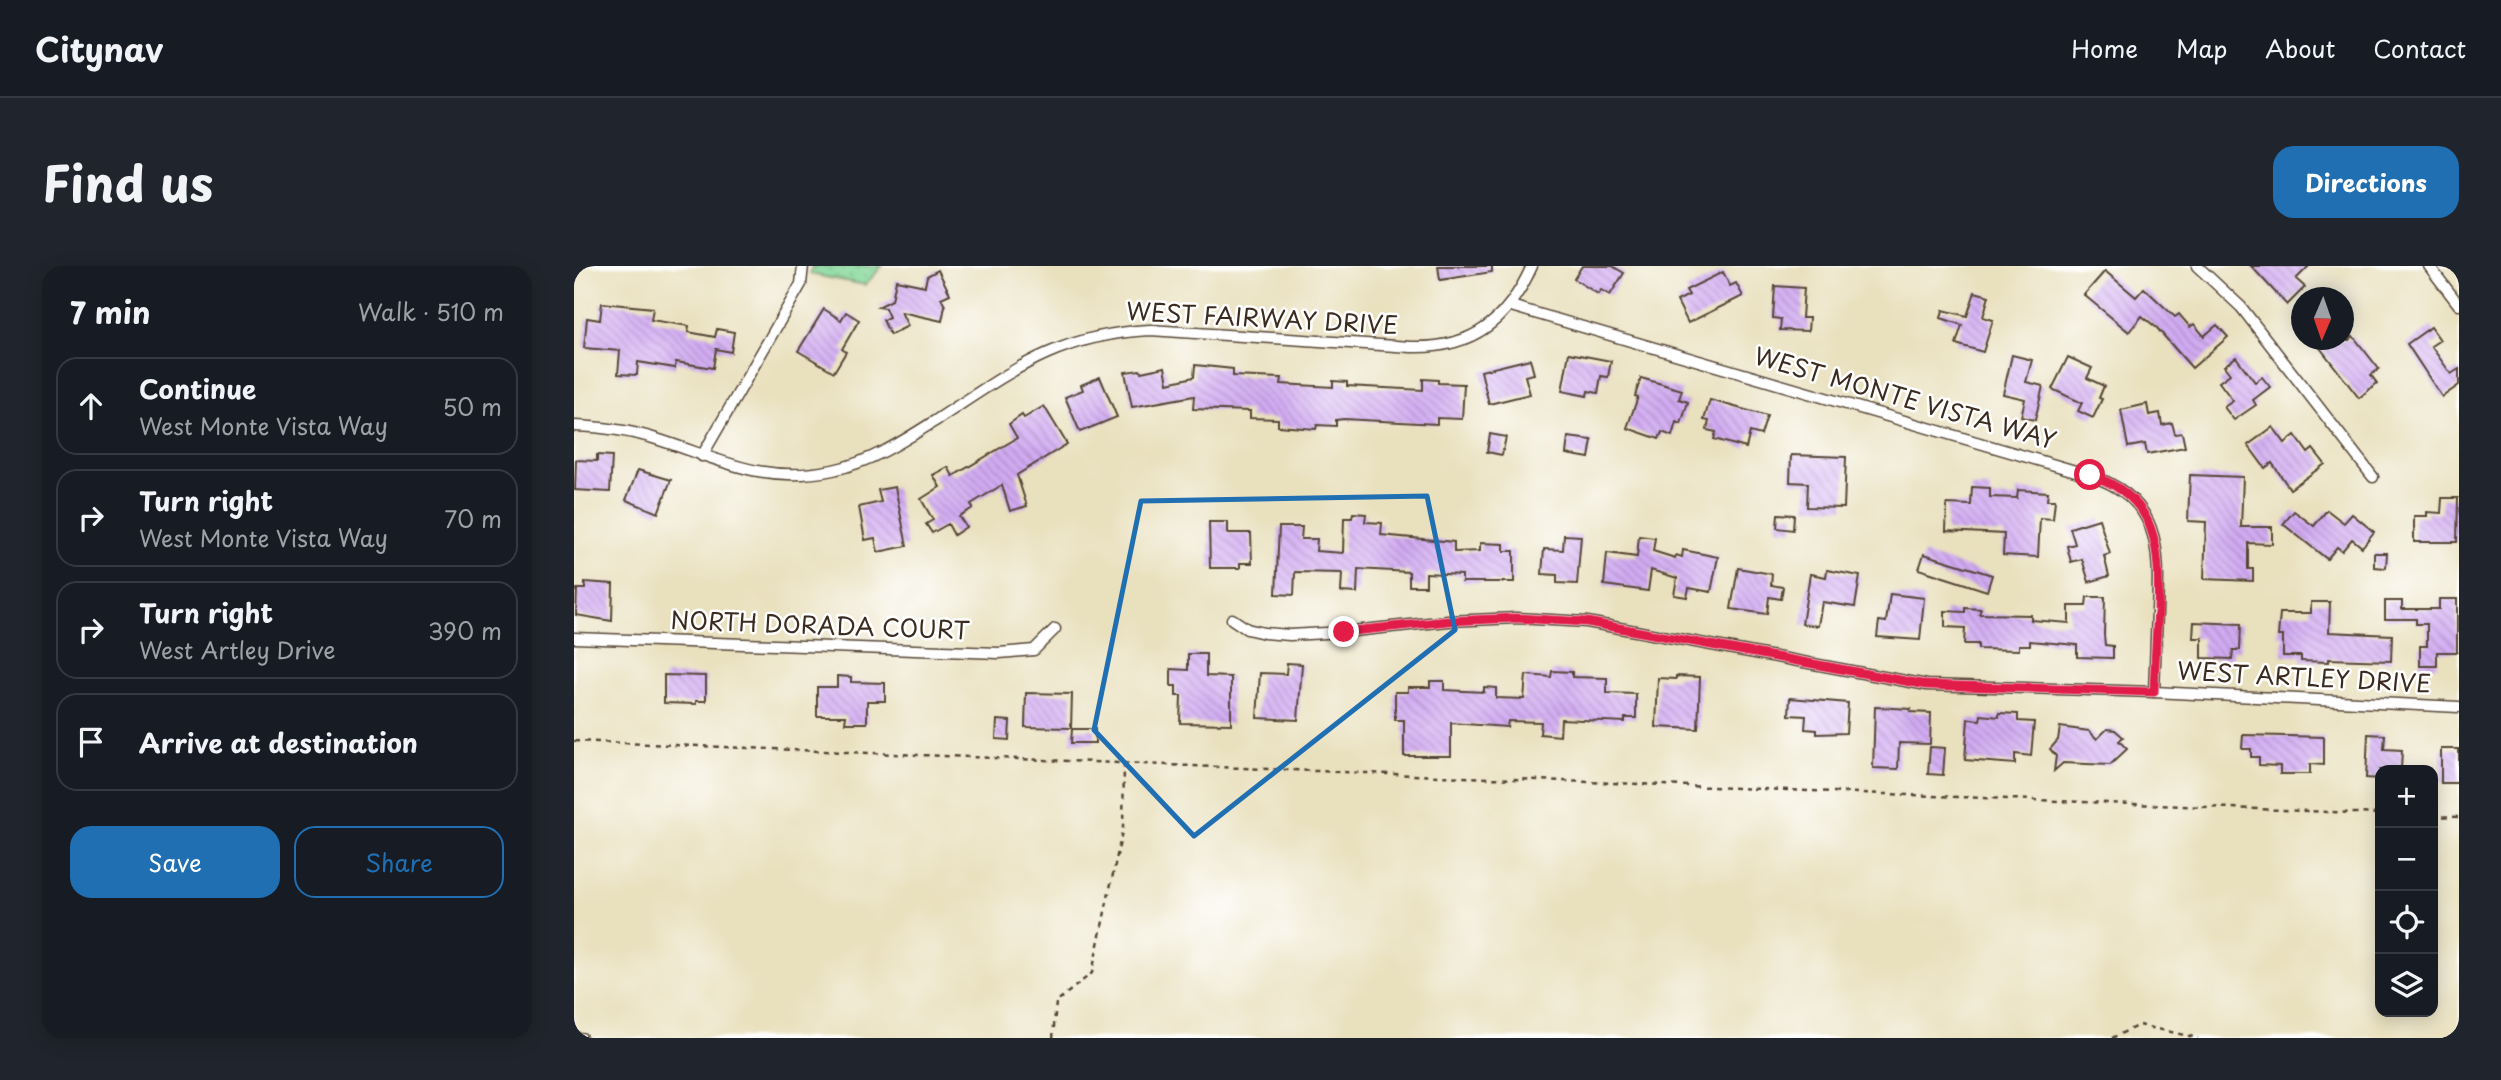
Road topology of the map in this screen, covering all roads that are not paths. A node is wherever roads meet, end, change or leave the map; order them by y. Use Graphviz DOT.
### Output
graph roads {
  1 [pos="803,266"];
  2 [pos="1532,266"];
  3 [pos="2197,266"];
  4 [pos="2429,266"];
  5 [pos="2459,305"];
  6 [pos="1511,306"];
  7 [pos="574,426"];
  8 [pos="702,456"];
  9 [pos="2373,477"];
  10 [pos="1232,619"];
  11 [pos="1055,629"];
  12 [pos="574,638"];
  13 [pos="2154,692"];
  14 [pos="2459,707"];
  15 [pos="574,1035"];
  16 [pos="583,1038"];
  1 -- 8 [label="street"];
  2 -- 6 [label="street, WEST FAIRWAY DRIVE"];
  3 -- 9 [label="street"];
  4 -- 5 [label="street"];
  6 -- 8 [label="street, WEST FAIRWAY DRIVE"];
  6 -- 13 [label="street, WEST MONTE VISTA WAY"];
  7 -- 8 [label="street, WEST FAIRWAY DRIVE"];
  10 -- 13 [label="street, WEST ARTLEY DRIVE"];
  11 -- 12 [label="street, NORTH DORADA COURT"];
  13 -- 14 [label="street, WEST ARTLEY DRIVE"];
  15 -- 16 [label="lane"];
}
